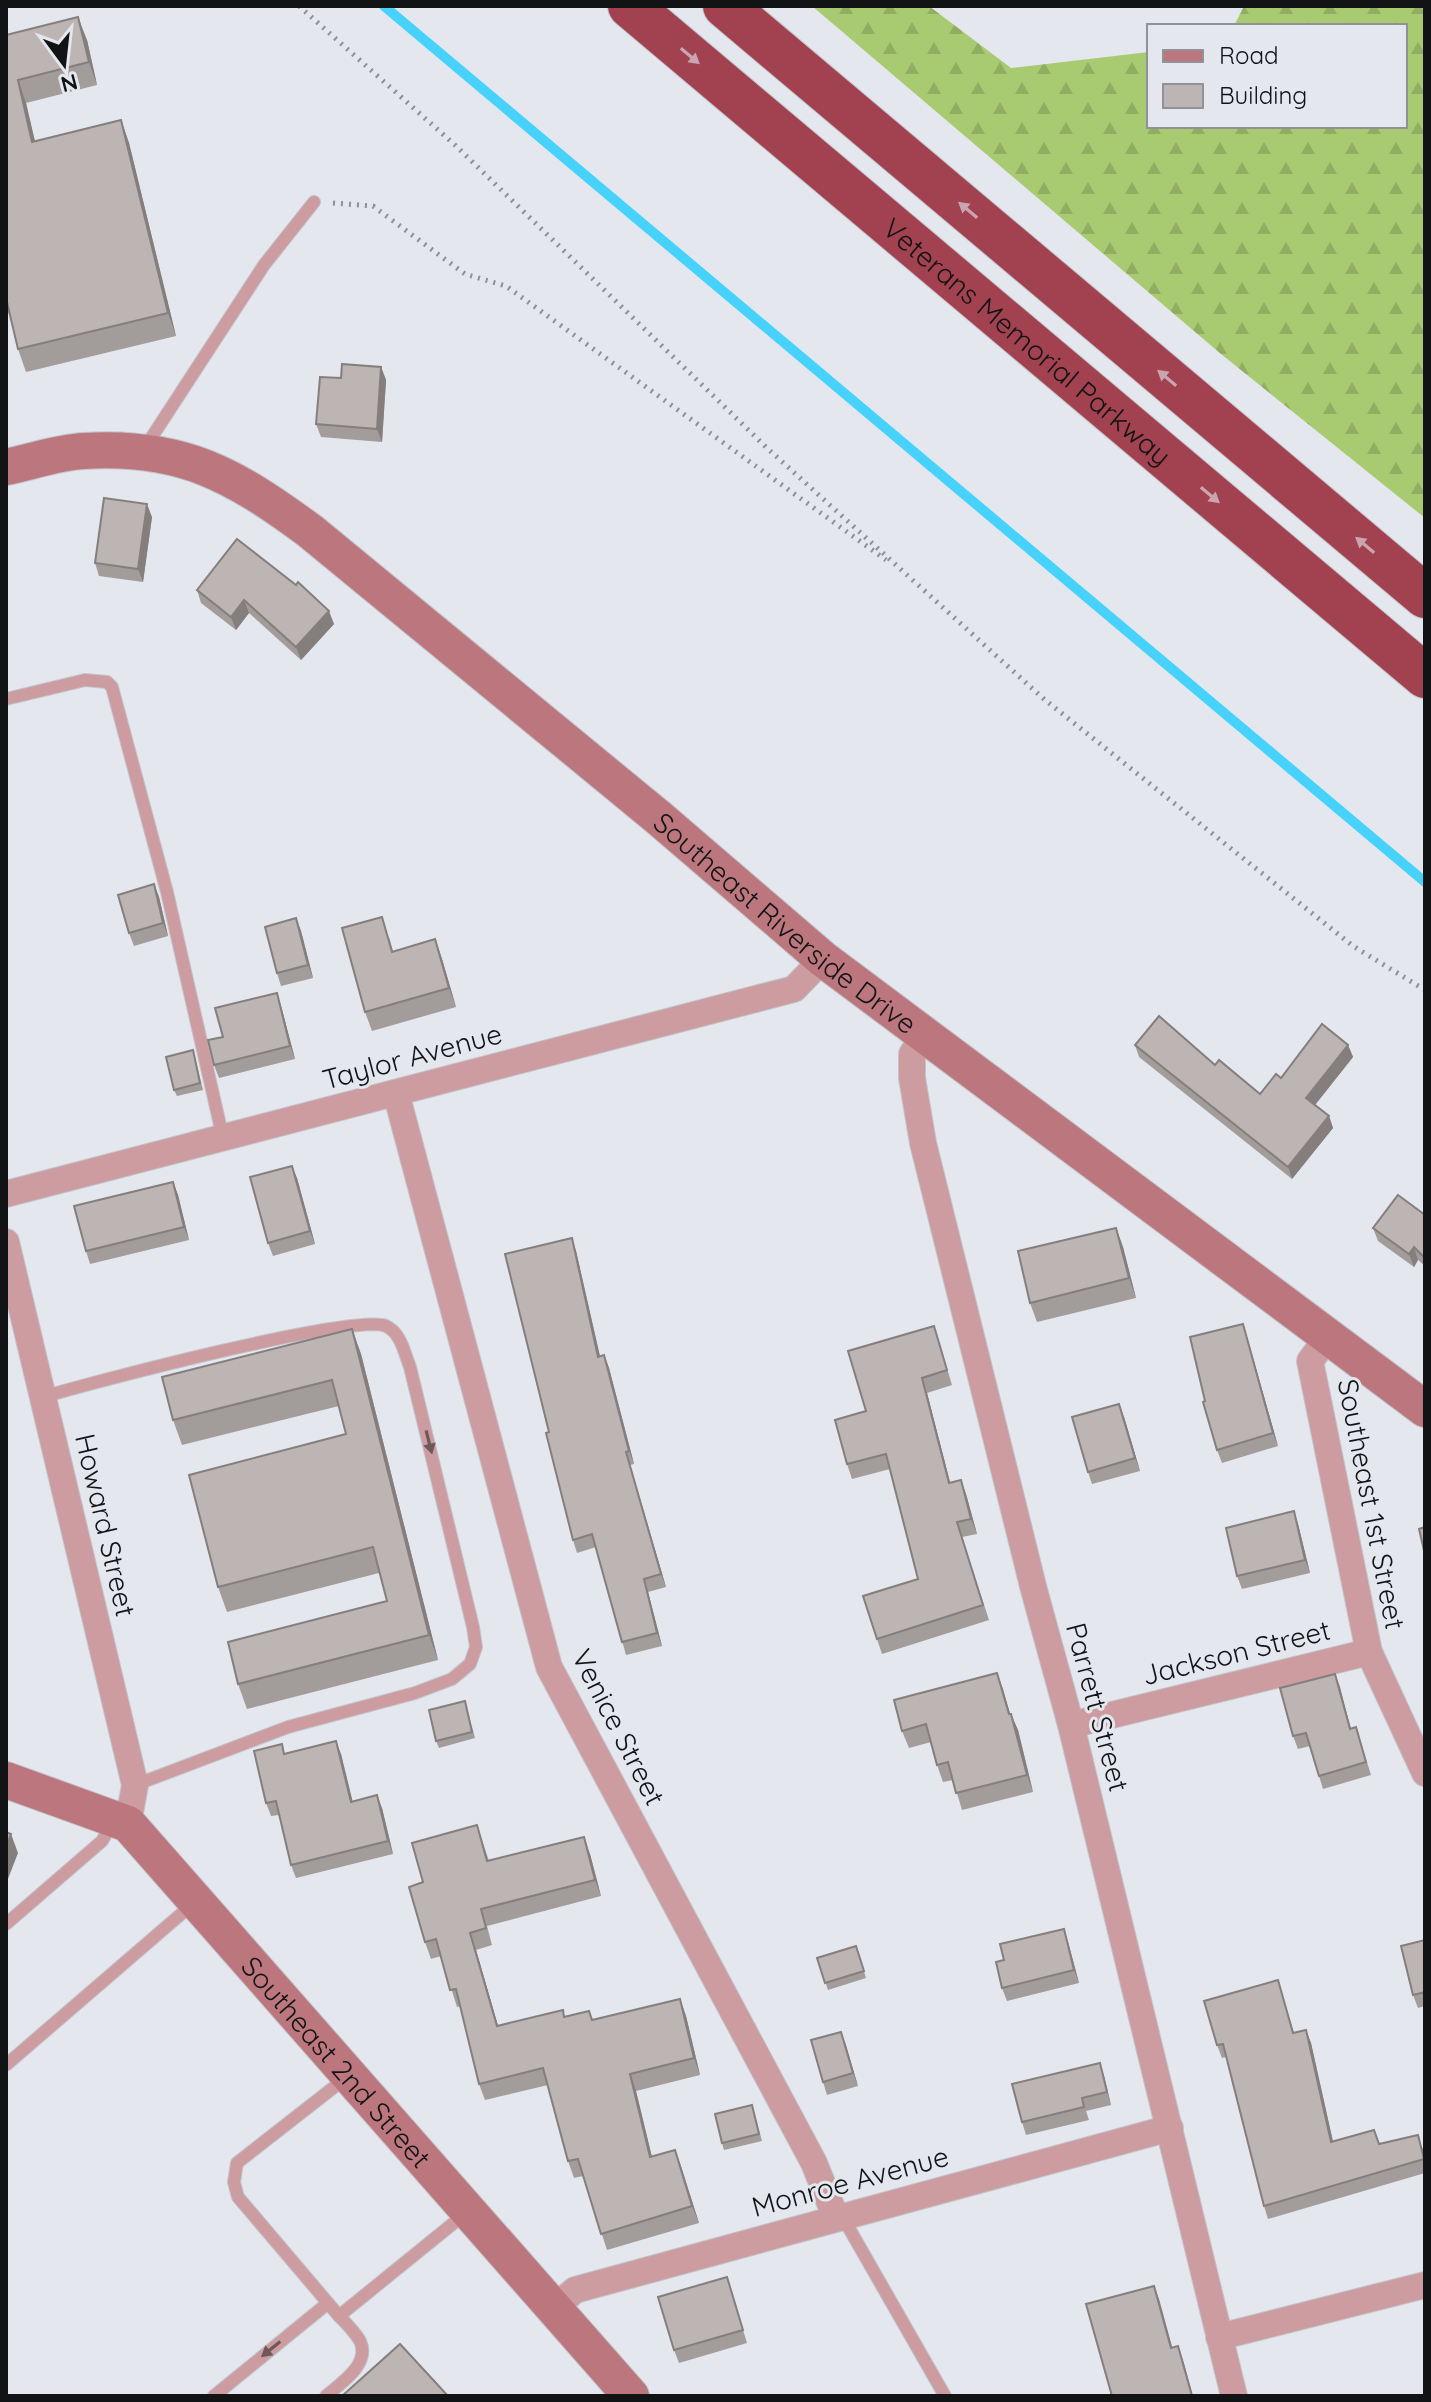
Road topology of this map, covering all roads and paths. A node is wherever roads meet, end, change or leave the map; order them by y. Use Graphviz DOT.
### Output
graph roads {
  1 [pos="299,6"];
  2 [pos="630,6"];
  3 [pos="725,6"];
  4 [pos="314,202"];
  5 [pos="142,453"];
  6 [pos="6,467"];
  7 [pos="907,575"];
  8 [pos="1425,596"];
  9 [pos="1425,676"];
  10 [pos="6,699"];
  11 [pos="823,959"];
  12 [pos="1425,990"];
  13 [pos="924,1036"];
  14 [pos="396,1093"];
  15 [pos="223,1138"];
  16 [pos="6,1194"];
  17 [pos="6,1242"];
  18 [pos="1328,1337"];
  19 [pos="43,1397"];
  20 [pos="1425,1409"];
  21 [pos="1369,1652"];
  22 [pos="1071,1725"];
  23 [pos="1425,1773"];
  24 [pos="6,1780"];
  25 [pos="135,1785"];
  26 [pos="121,1821"];
  27 [pos="196,1901"];
  28 [pos="6,1924"];
  29 [pos="6,2065"];
  30 [pos="349,2076"];
  31 [pos="1170,2128"];
  32 [pos="469,2211"];
  33 [pos="839,2217"];
  34 [pos="1425,2285"];
  35 [pos="328,2303"];
  36 [pos="554,2308"];
  37 [pos="339,2316"];
  38 [pos="1219,2337"];
  39 [pos="214,2396"];
  40 [pos="326,2396"];
  41 [pos="631,2396"];
  42 [pos="945,2396"];
  43 [pos="1234,2396"];
  1 -- 7 [label="path"];
  2 -- 9 [label="highway, Veterans Memorial Parkway, one-way"];
  8 -- 3 [label="highway, one-way"];
  4 -- 5 [label="lane"];
  4 -- 7 [label="path"];
  5 -- 6 [label="street, Southeast Riverside Drive"];
  5 -- 11 [label="street, Southeast Riverside Drive"];
  7 -- 12 [label="path"];
  10 -- 15 [label="lane"];
  11 -- 13 [label="street, Southeast Riverside Drive"];
  11 -- 14 [label="street, Taylor Avenue"];
  13 -- 18 [label="street, Southeast Riverside Drive"];
  13 -- 22 [label="street, Parrett Street"];
  14 -- 15 [label="street, Taylor Avenue"];
  14 -- 33 [label="street, Venice Street"];
  15 -- 16 [label="street, Taylor Avenue"];
  17 -- 19 [label="street, Howard Street"];
  18 -- 20 [label="street, Southeast Riverside Drive"];
  18 -- 21 [label="street, Southeast 1st Street"];
  19 -- 25 [label="street, Howard Street"];
  19 -- 25 [label="lane, one-way"];
  21 -- 22 [label="street, Jackson Street"];
  21 -- 23 [label="street, Southeast 1st Street"];
  22 -- 31 [label="street, Parrett Street"];
  24 -- 26 [label="street, Southeast 2nd Street"];
  25 -- 26 [label="street, Howard Street"];
  26 -- 27 [label="street, Southeast 2nd Street"];
  26 -- 28 [label="lane"];
  27 -- 29 [label="lane"];
  27 -- 30 [label="street, Southeast 2nd Street"];
  30 -- 32 [label="street, Southeast 2nd Street"];
  30 -- 35 [label="lane"];
  31 -- 33 [label="street, Monroe Avenue"];
  31 -- 38 [label="street, Parrett Street"];
  32 -- 36 [label="street, Southeast 2nd Street"];
  32 -- 37 [label="lane"];
  33 -- 36 [label="street, Monroe Avenue"];
  33 -- 42 [label="lane"];
  34 -- 38 [label="street"];
  35 -- 37 [label="lane"];
  35 -- 39 [label="lane, one-way"];
  36 -- 41 [label="street, Southeast 2nd Street"];
  37 -- 40 [label="lane"];
  38 -- 43 [label="street, Parrett Street"];
}
